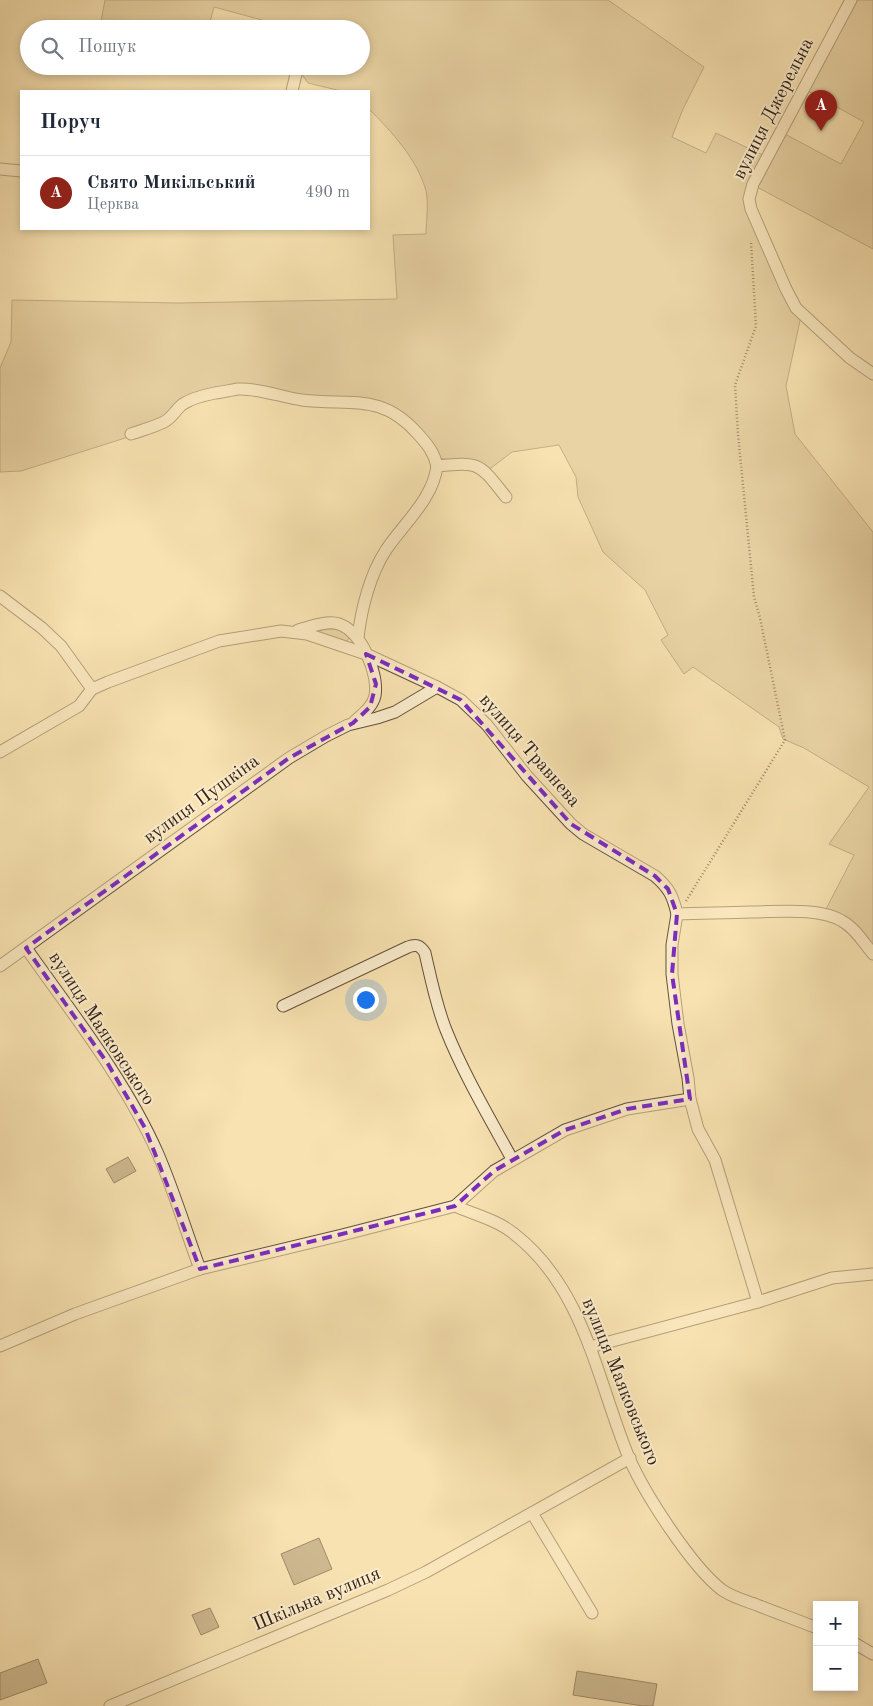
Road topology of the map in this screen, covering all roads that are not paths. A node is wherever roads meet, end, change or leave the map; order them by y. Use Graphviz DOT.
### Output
graph roads {
  1 [pos="851,0"];
  2 [pos="296,75"];
  3 [pos="292,90"];
  4 [pos="0,169"];
  5 [pos="20,171"];
  6 [pos="873,374"];
  7 [pos="131,434"];
  8 [pos="437,466"];
  9 [pos="506,498"];
  10 [pos="0,596"];
  11 [pos="291,631"];
  12 [pos="358,638"];
  13 [pos="366,654"];
  14 [pos="437,687"];
  15 [pos="92,689"];
  16 [pos="353,723"];
  17 [pos="0,752"];
  18 [pos="677,914"];
  19 [pos="26,948"];
  20 [pos="873,954"];
  21 [pos="0,966"];
  22 [pos="283,1006"];
  23 [pos="690,1099"];
  24 [pos="512,1159"];
  25 [pos="455,1206"];
  26 [pos="200,1269"];
  27 [pos="873,1274"];
  28 [pos="758,1302"];
  29 [pos="0,1346"];
  30 [pos="590,1347"];
  31 [pos="630,1458"];
  32 [pos="532,1513"];
  33 [pos="592,1613"];
  34 [pos="813,1627"];
  35 [pos="858,1645"];
  36 [pos="872,1650"];
  37 [pos="110,1706"];
  1 -- 6 [label="street, вулиця Джерельна"];
  2 -- 3 [label="street"];
  4 -- 5 [label="street"];
  7 -- 8 [label="street"];
  8 -- 9 [label="street"];
  8 -- 12 [label="street"];
  10 -- 15 [label="street"];
  11 -- 12 [label="street"];
  11 -- 13 [label="street, вулиця Травнева"];
  11 -- 15 [label="street, вулиця Травнева"];
  12 -- 13 [label="street"];
  13 -- 14 [label="street, вулиця Травнева"];
  13 -- 16 [label="street"];
  14 -- 16 [label="street, вулиця Пушкіна"];
  14 -- 18 [label="street, вулиця Травнева"];
  15 -- 17 [label="street, вулиця Травнева"];
  16 -- 19 [label="street, вулиця Пушкіна"];
  18 -- 20 [label="street"];
  18 -- 23 [label="street"];
  19 -- 21 [label="street, вулиця Пушкіна"];
  19 -- 26 [label="street, вулиця Маяковського"];
  22 -- 24 [label="street"];
  23 -- 24 [label="street"];
  23 -- 28 [label="street"];
  24 -- 25 [label="street"];
  25 -- 26 [label="street"];
  25 -- 30 [label="street, вулиця Маяковського"];
  26 -- 29 [label="street"];
  27 -- 28 [label="street"];
  28 -- 30 [label="street"];
  30 -- 31 [label="street, вулиця Маяковського"];
  31 -- 32 [label="street, Шкільна вулиця"];
  31 -- 34 [label="street, вулиця Маяковського"];
  32 -- 33 [label="street"];
  32 -- 37 [label="street, Шкільна вулиця"];
  35 -- 36 [label="street"];
}
